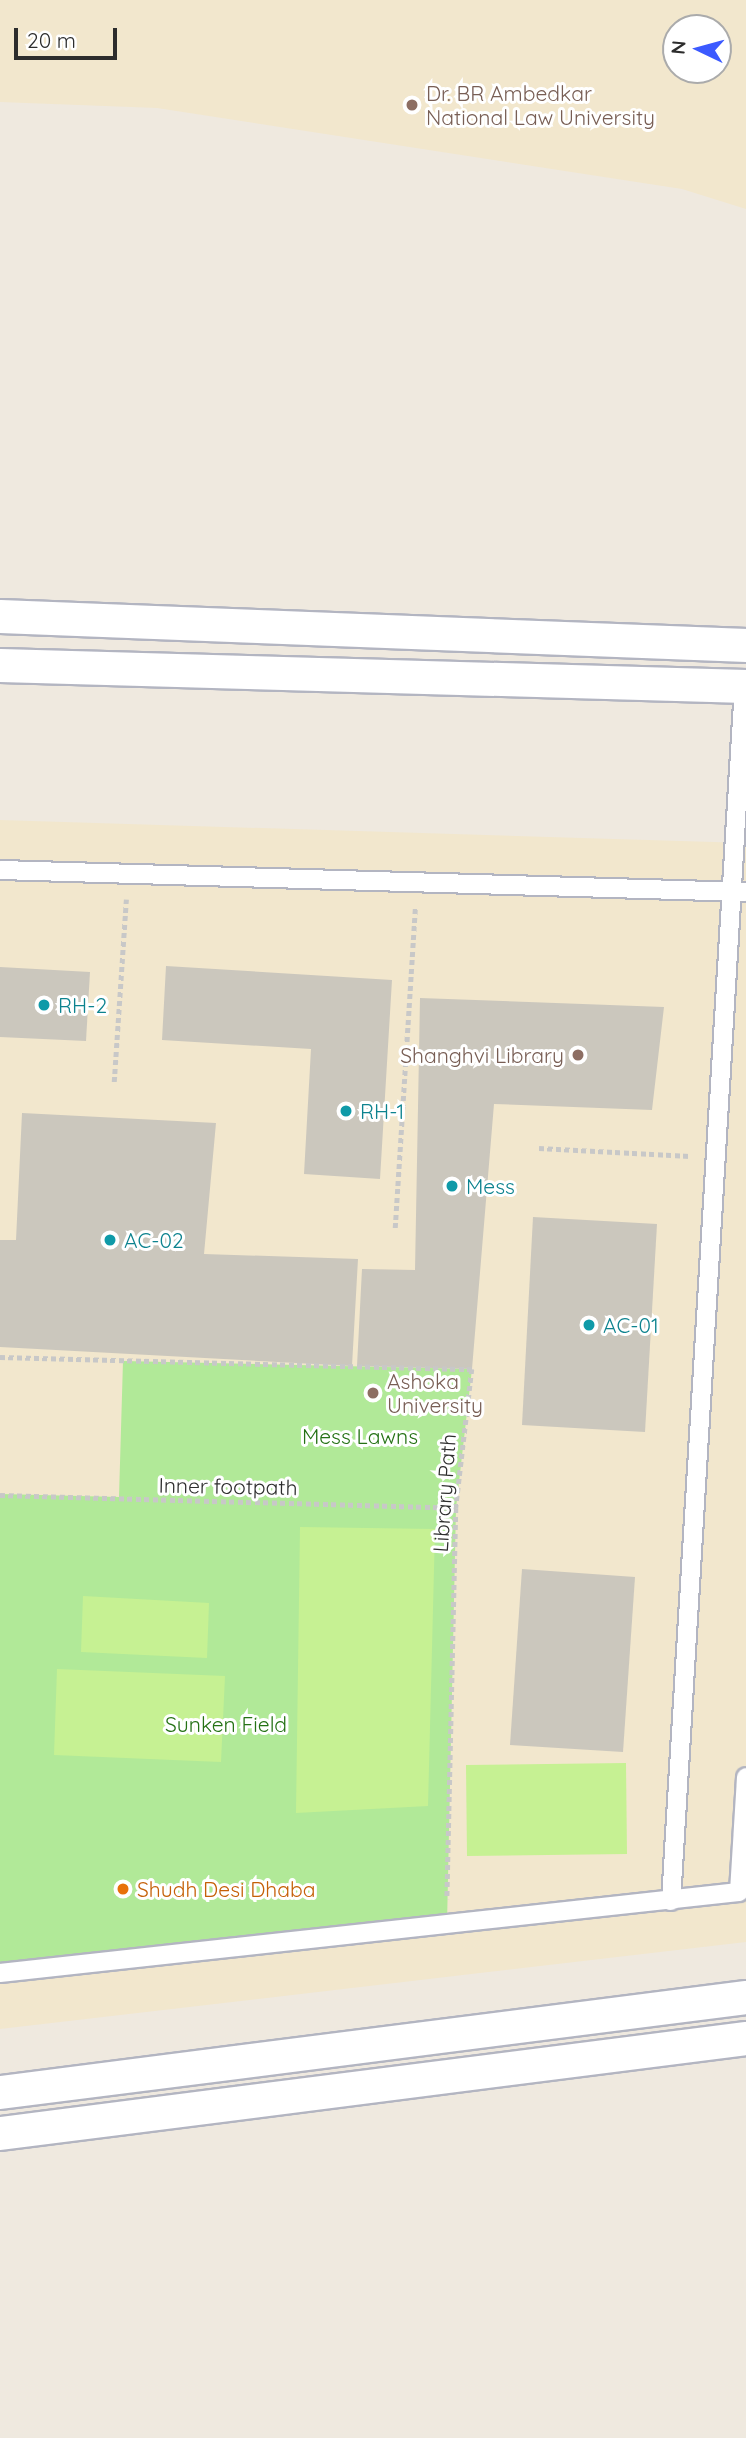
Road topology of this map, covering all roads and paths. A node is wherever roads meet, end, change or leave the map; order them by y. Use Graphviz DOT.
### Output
graph roads {
  1 [pos="0,616"];
  2 [pos="746,645"];
  3 [pos="0,665"];
  4 [pos="745,685"];
  5 [pos="0,870"];
  6 [pos="128,874"];
  7 [pos="416,882"];
  8 [pos="739,892"];
  9 [pos="114,1082"];
  10 [pos="539,1148"];
  11 [pos="716,1157"];
  12 [pos="395,1228"];
  13 [pos="0,1357"];
  14 [pos="0,1495"];
  15 [pos="456,1508"];
  16 [pos="746,1777"];
  17 [pos="671,1901"];
  18 [pos="447,1924"];
  19 [pos="0,1973"];
  20 [pos="746,1997"];
  21 [pos="746,2038"];
  22 [pos="0,2092"];
  23 [pos="0,2133"];
  1 -- 2 [label="street"];
  3 -- 4 [label="street"];
  4 -- 8 [label="lane"];
  5 -- 6 [label="lane"];
  6 -- 7 [label="lane"];
  6 -- 9 [label="path"];
  7 -- 8 [label="lane"];
  7 -- 12 [label="path"];
  8 -- 11 [label="lane"];
  10 -- 11 [label="path"];
  11 -- 17 [label="lane"];
  13 -- 15 [label="path, Library Path"];
  14 -- 15 [label="path, Inner footpath"];
  15 -- 18 [label="path, Library Path"];
  16 -- 17 [label="lane"];
  17 -- 18 [label="lane"];
  18 -- 19 [label="lane"];
  20 -- 22 [label="street"];
  21 -- 23 [label="street"];
}
